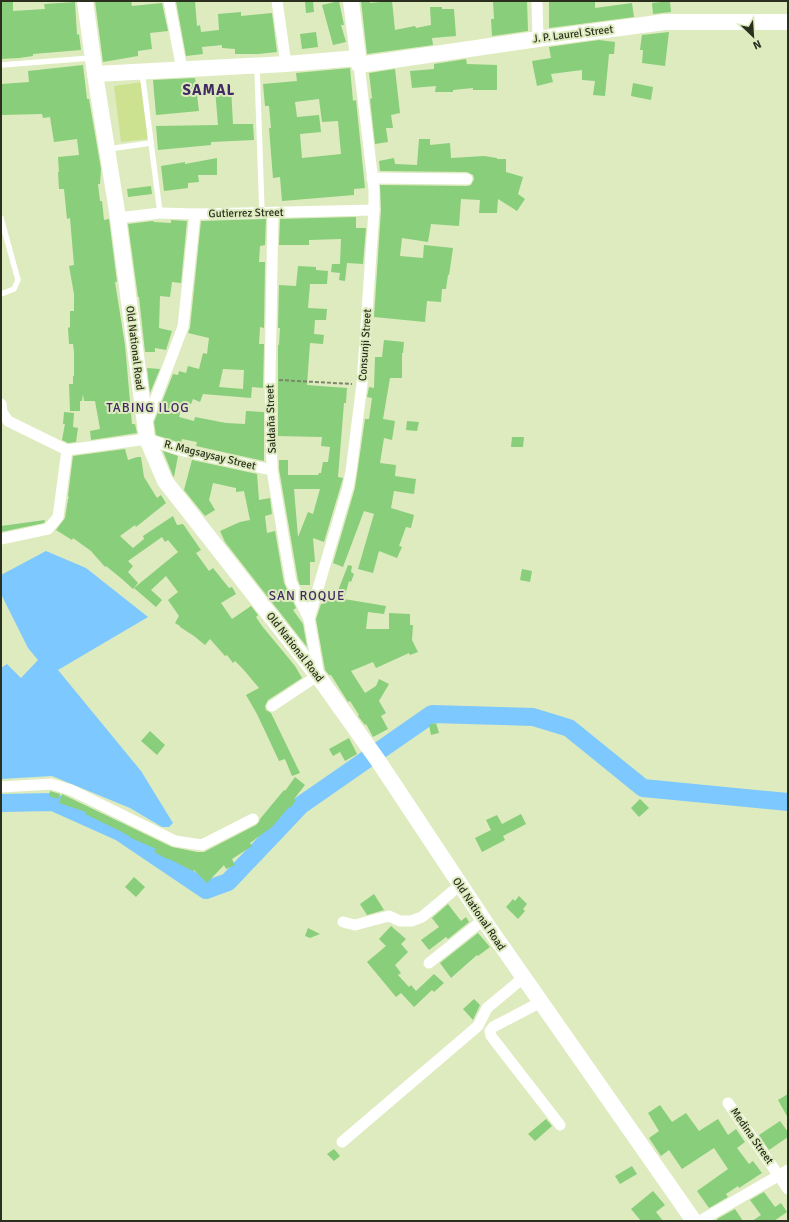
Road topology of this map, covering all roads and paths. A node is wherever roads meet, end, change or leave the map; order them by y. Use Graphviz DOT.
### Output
graph roads {
  1 [pos="85,1"];
  2 [pos="170,1"];
  3 [pos="277,1"];
  4 [pos="351,1"];
  5 [pos="537,1"];
  6 [pos="788,22"];
  7 [pos="538,39"];
  8 [pos="358,57"];
  9 [pos="286,60"];
  10 [pos="1,66"];
  11 [pos="94,66"];
  12 [pos="181,66"];
  13 [pos="257,66"];
  14 [pos="142,72"];
  15 [pos="151,143"];
  16 [pos="107,149"];
  17 [pos="372,178"];
  18 [pos="467,179"];
  19 [pos="374,210"];
  20 [pos="160,213"];
  21 [pos="262,213"];
  22 [pos="274,213"];
  23 [pos="195,214"];
  24 [pos="1,218"];
  25 [pos="118,218"];
  26 [pos="1,294"];
  27 [pos="270,380"];
  28 [pos="362,384"];
  29 [pos="1,404"];
  30 [pos="146,433"];
  31 [pos="67,450"];
  32 [pos="272,470"];
  33 [pos="1,539"];
  34 [pos="309,620"];
  35 [pos="318,677"];
  36 [pos="272,706"];
  37 [pos="1,786"];
  38 [pos="253,819"];
  39 [pos="460,885"];
  40 [pos="483,920"];
  41 [pos="343,922"];
  42 [pos="430,963"];
  43 [pos="523,978"];
  44 [pos="541,1002"];
  45 [pos="728,1103"];
  46 [pos="560,1125"];
  47 [pos="342,1142"];
  48 [pos="783,1172"];
  49 [pos="788,1189"];
  50 [pos="694,1221"];
  51 [pos="700,1221"];
  1 -- 11 [label="main road, Old National Road"];
  2 -- 12 [label="street"];
  3 -- 9 [label="street"];
  4 -- 8 [label="main road"];
  5 -- 7 [label="street"];
  6 -- 7 [label="main road, J. P. Laurel Street"];
  7 -- 8 [label="main road, J. P. Laurel Street"];
  8 -- 9 [label="main road, J. P. Laurel Street"];
  8 -- 17 [label="street, Consunji Street"];
  9 -- 12 [label="main road"];
  9 -- 13 [label="main road"];
  10 -- 11 [label="lane"];
  11 -- 12 [label="main road"];
  11 -- 14 [label="main road"];
  11 -- 16 [label="main road, Old National Road"];
  12 -- 13 [label="main road"];
  12 -- 14 [label="main road"];
  13 -- 21 [label="lane"];
  14 -- 15 [label="lane"];
  15 -- 16 [label="lane"];
  15 -- 20 [label="lane"];
  16 -- 25 [label="main road, Old National Road"];
  17 -- 18 [label="street"];
  17 -- 19 [label="street, Consunji Street"];
  19 -- 22 [label="street, Gutierrez Street"];
  19 -- 28 [label="street, Consunji Street"];
  20 -- 23 [label="street, Gutierrez Street"];
  20 -- 25 [label="street, Gutierrez Street"];
  21 -- 22 [label="street, Gutierrez Street"];
  21 -- 23 [label="street, Gutierrez Street"];
  22 -- 27 [label="street, Saldaña Street"];
  23 -- 30 [label="street"];
  24 -- 26 [label="lane"];
  25 -- 30 [label="main road, Old National Road"];
  27 -- 28 [label="path"];
  27 -- 32 [label="street, Saldaña Street"];
  28 -- 34 [label="street, Consunji Street"];
  29 -- 31 [label="street"];
  30 -- 31 [label="street"];
  30 -- 32 [label="street, R. Magsaysay Street"];
  30 -- 35 [label="main road, Old National Road"];
  31 -- 33 [label="street"];
  32 -- 34 [label="street, Saldaña Street"];
  34 -- 35 [label="street"];
  35 -- 36 [label="street"];
  35 -- 39 [label="main road, Old National Road"];
  37 -- 38 [label="street"];
  39 -- 40 [label="main road, Old National Road"];
  39 -- 41 [label="street"];
  40 -- 42 [label="street"];
  40 -- 43 [label="main road, Old National Road"];
  43 -- 44 [label="main road, Old National Road"];
  43 -- 47 [label="street"];
  44 -- 46 [label="street"];
  44 -- 50 [label="main road, Old National Road"];
  45 -- 48 [label="street, Medina Street"];
  48 -- 49 [label="street, Medina Street"];
  48 -- 51 [label="street"];
}
